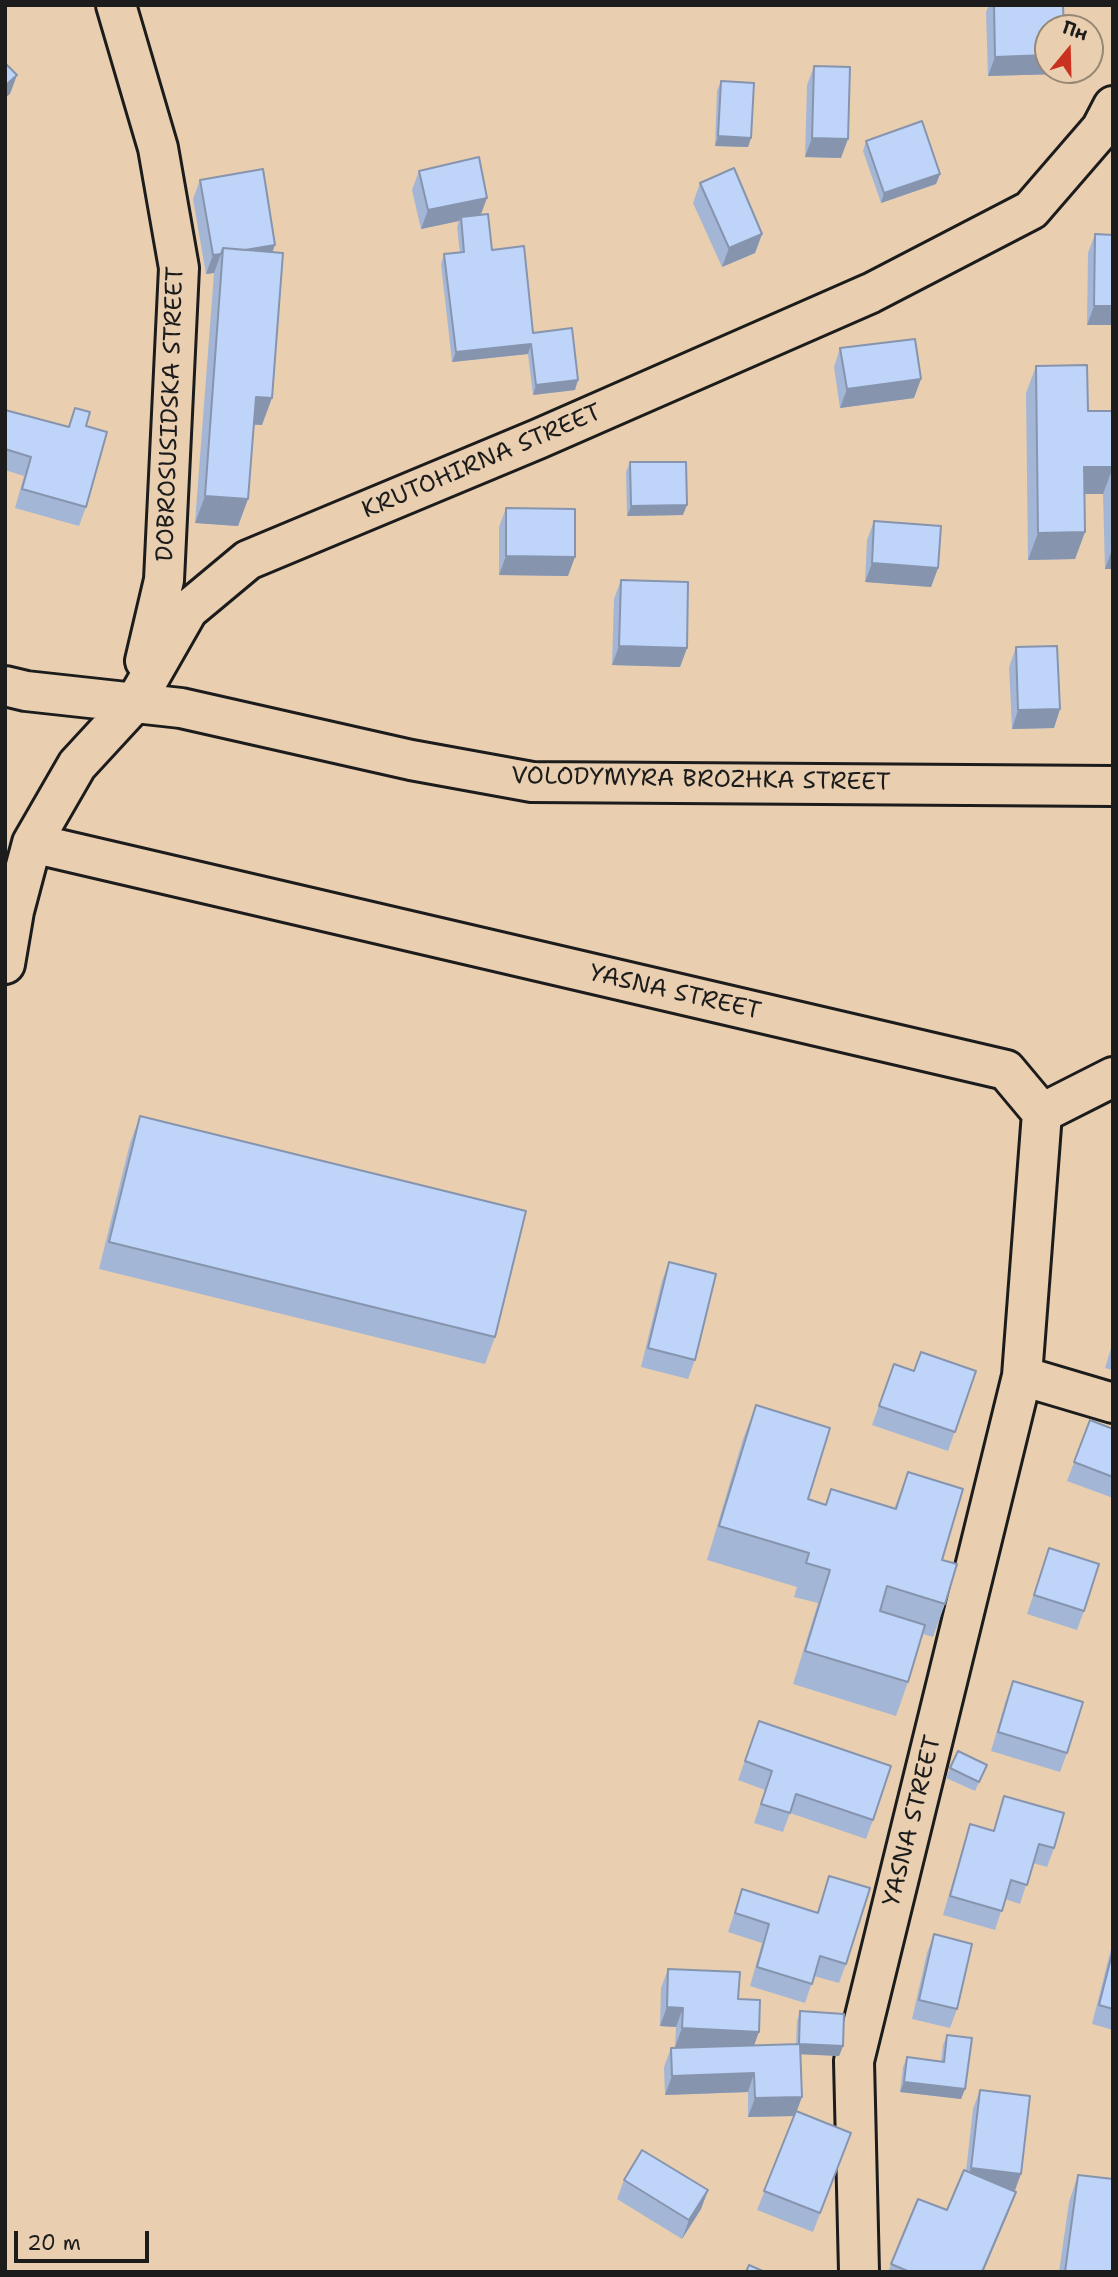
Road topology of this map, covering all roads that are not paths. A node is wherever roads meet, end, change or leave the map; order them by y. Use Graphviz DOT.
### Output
graph roads {
  1 [pos="116,5"];
  2 [pos="1113,106"];
  3 [pos="5,686"];
  4 [pos="136,701"];
  5 [pos="1113,786"];
  6 [pos="33,844"];
  7 [pos="10,910"];
  8 [pos="5,964"];
  9 [pos="1113,1077"];
  10 [pos="1042,1113"];
  11 [pos="1022,1376"];
  12 [pos="1113,1403"];
  13 [pos="859,2272"];
  1 -- 4 [label="street, DOBROSUSIDSKA STREET"];
  2 -- 4 [label="street, KRUTOHIRNA STREET"];
  3 -- 4 [label="street, VOLODYMYRA BROZHKA STREET"];
  4 -- 5 [label="street, VOLODYMYRA BROZHKA STREET"];
  4 -- 6 [label="street, KRUTOHIRNA STREET"];
  6 -- 7 [label="street, KRUTOHIRNA STREET"];
  6 -- 10 [label="street, YASNA STREET"];
  7 -- 8 [label="street, KRUTOHIRNA STREET"];
  9 -- 10 [label="street"];
  10 -- 11 [label="street, YASNA STREET"];
  11 -- 12 [label="street"];
  11 -- 13 [label="street, YASNA STREET"];
}
